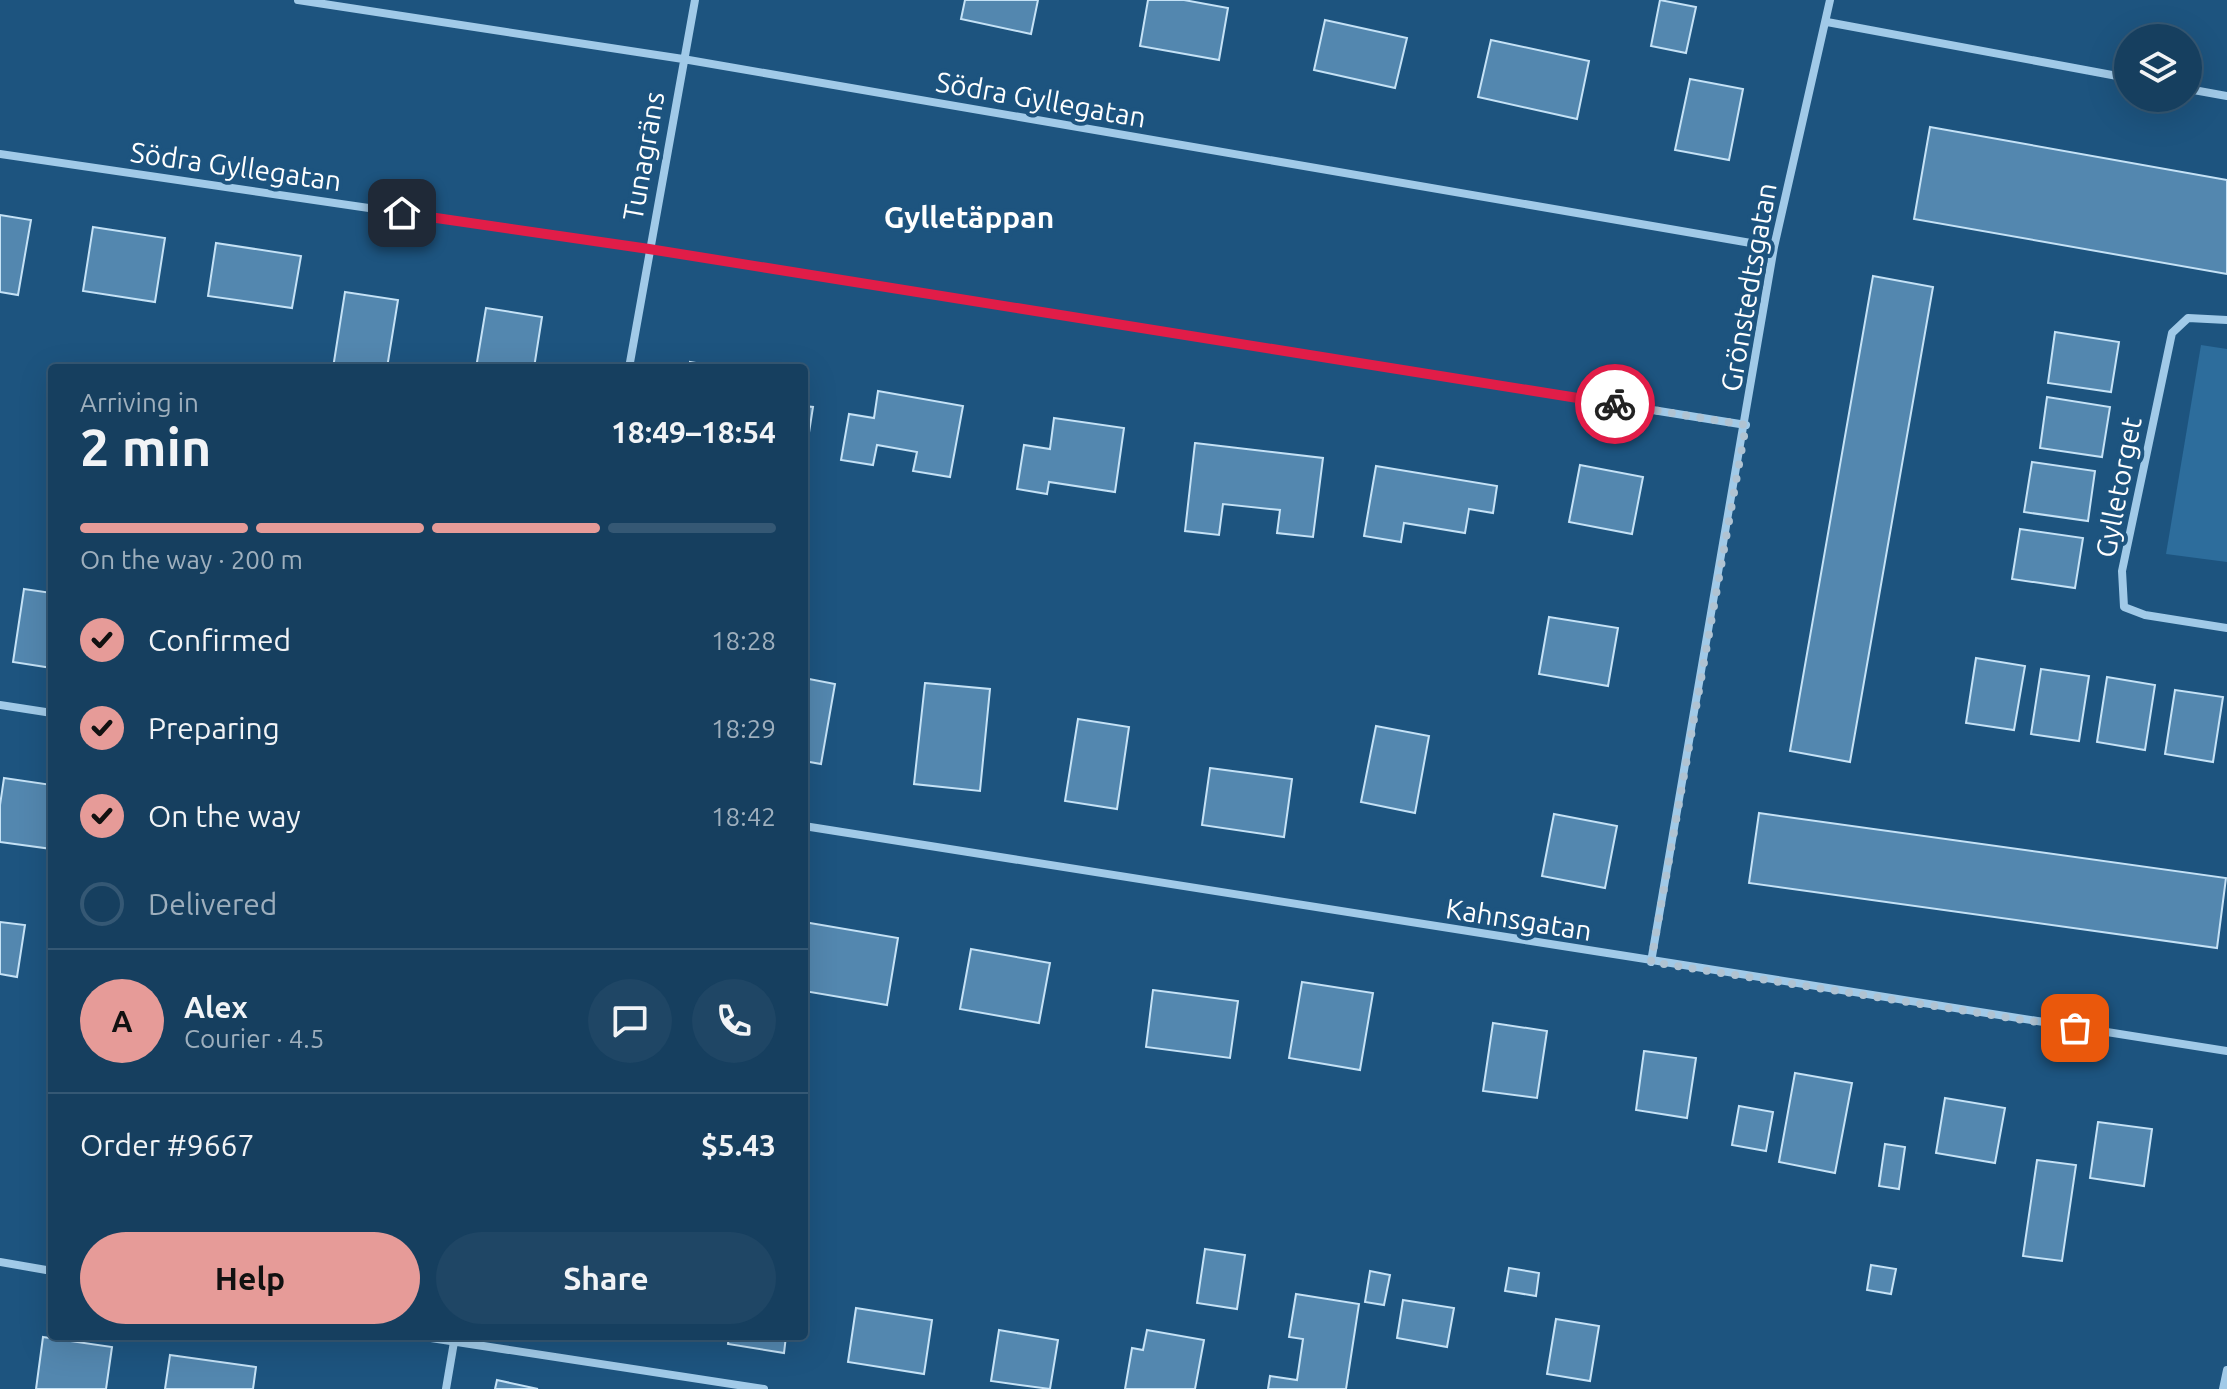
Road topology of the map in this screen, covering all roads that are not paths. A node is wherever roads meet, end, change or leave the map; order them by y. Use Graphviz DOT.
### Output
graph roads {
  1 [pos="298,0"];
  2 [pos="695,0"];
  3 [pos="1830,0"];
  4 [pos="1827,22"];
  5 [pos="683,59"];
  6 [pos="2114,75"];
  7 [pos="2202,92"];
  8 [pos="2227,96"];
  9 [pos="0,154"];
  10 [pos="1774,247"];
  11 [pos="649,249"];
  12 [pos="2227,320"];
  13 [pos="630,364"];
  14 [pos="1746,425"];
  15 [pos="2227,628"];
  16 [pos="0,705"];
  17 [pos="48,712"];
  18 [pos="808,827"];
  19 [pos="1651,962"];
  20 [pos="2227,1051"];
  21 [pos="0,1262"];
  22 [pos="48,1270"];
  23 [pos="454,1340"];
  24 [pos="460,1340"];
  25 [pos="2227,1370"];
  26 [pos="446,1389"];
  27 [pos="764,1389"];
  28 [pos="2223,1389"];
  1 -- 5 [label="street, Södra Gyllegatan"];
  2 -- 5 [label="street, Tunagräns"];
  3 -- 4 [label="street, Grönstedtsgatan"];
  4 -- 6 [label="street"];
  4 -- 10 [label="street, Grönstedtsgatan"];
  5 -- 10 [label="street, Södra Gyllegatan"];
  5 -- 11 [label="street, Tunagräns"];
  7 -- 8 [label="street"];
  9 -- 11 [label="street, Södra Gyllegatan"];
  10 -- 14 [label="street, Grönstedtsgatan"];
  11 -- 13 [label="street, Tunagräns"];
  11 -- 14 [label="street, Södra Gyllegatan"];
  12 -- 15 [label="street, Gylletorget"];
  14 -- 19 [label="street, Grönstedtsgatan"];
  16 -- 17 [label="street"];
  18 -- 19 [label="street, Kahnsgatan"];
  19 -- 20 [label="street, Kahnsgatan"];
  21 -- 22 [label="street"];
  23 -- 26 [label="street"];
  24 -- 27 [label="street"];
  25 -- 28 [label="street"];
}
